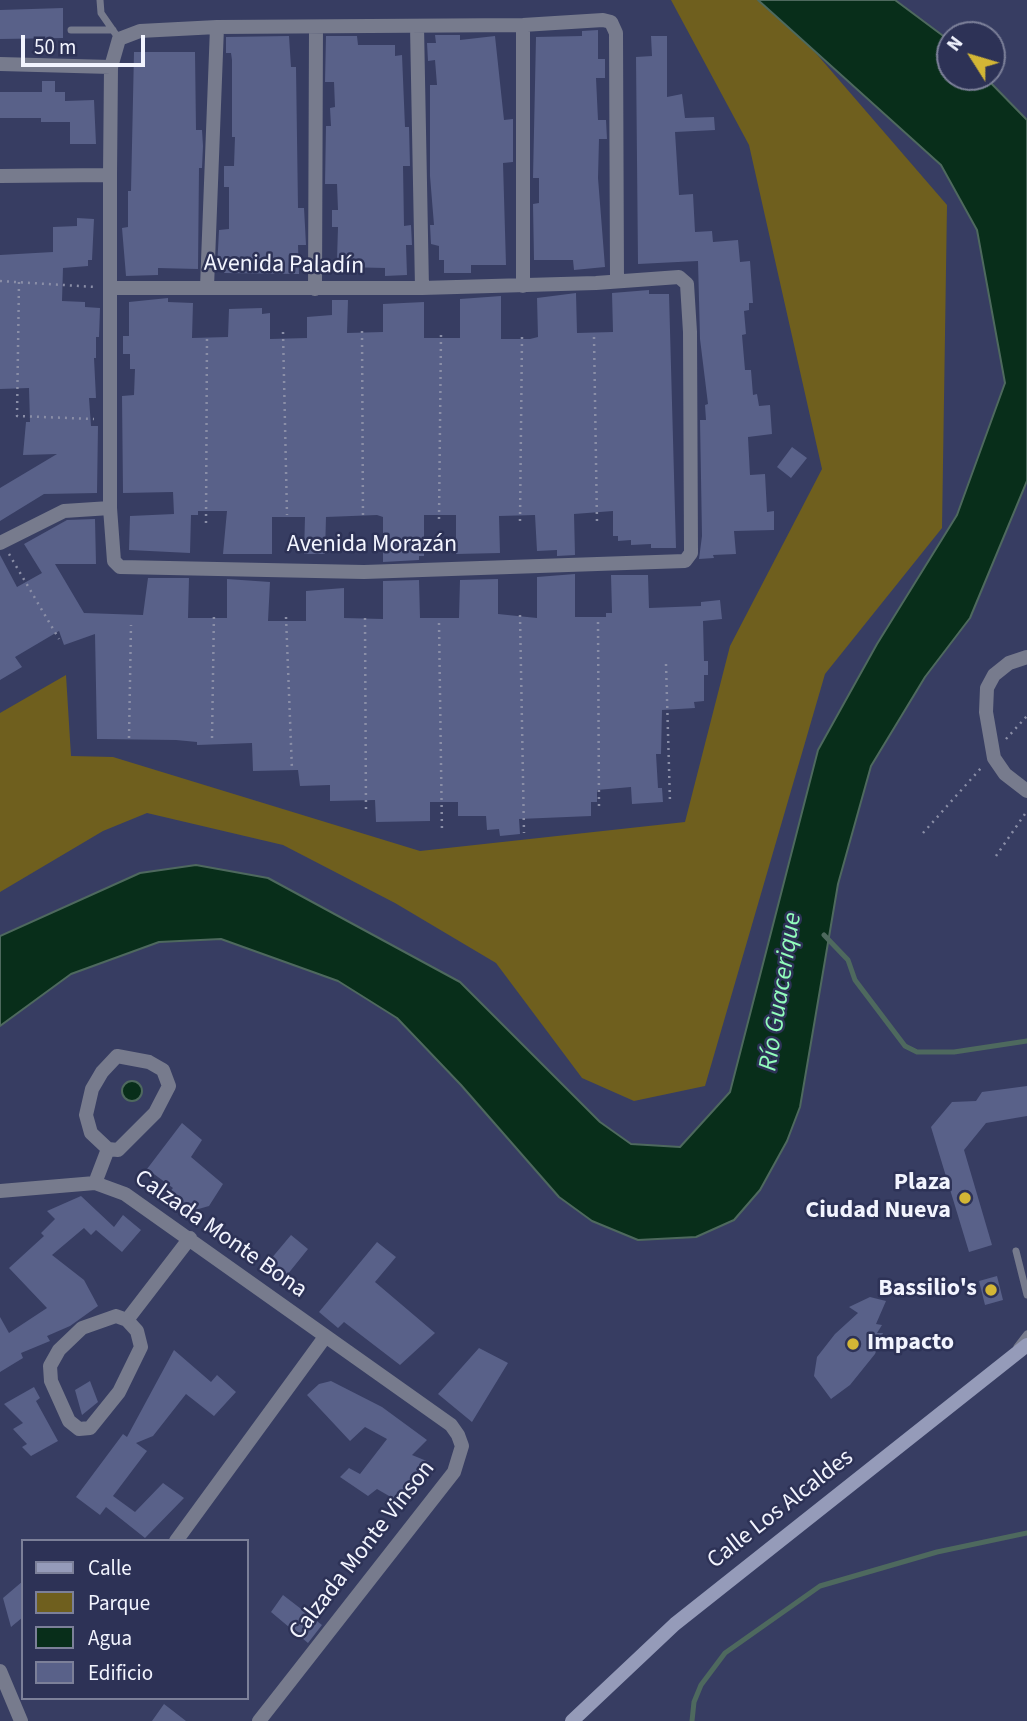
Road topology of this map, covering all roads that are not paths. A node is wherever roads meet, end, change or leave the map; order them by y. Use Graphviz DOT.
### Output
graph roads {
  1 [pos="100,0"];
  2 [pos="417,26"];
  3 [pos="523,26"];
  4 [pos="218,27"];
  5 [pos="316,27"];
  6 [pos="71,30"];
  7 [pos="116,34"];
  8 [pos="0,64"];
  9 [pos="111,67"];
  10 [pos="110,175"];
  11 [pos="0,176"];
  12 [pos="617,281"];
  13 [pos="523,286"];
  14 [pos="207,287"];
  15 [pos="112,288"];
  16 [pos="422,288"];
  17 [pos="315,289"];
  18 [pos="110,508"];
  19 [pos="1,542"];
  20 [pos="685,561"];
  21 [pos="1027,657"];
  22 [pos="1027,791"];
  23 [pos="108,1149"];
  24 [pos="95,1183"];
  25 [pos="0,1191"];
  26 [pos="190,1238"];
  27 [pos="1016,1251"];
  28 [pos="1025,1270"];
  29 [pos="1027,1295"];
  30 [pos="127,1320"];
  31 [pos="1027,1334"];
  32 [pos="325,1337"];
  33 [pos="1027,1345"];
  34 [pos="1008,1359"];
  35 [pos="177,1539"];
  36 [pos="0,1671"];
  37 [pos="21,1685"];
  38 [pos="4,1691"];
  39 [pos="21,1721"];
  40 [pos="259,1721"];
  41 [pos="572,1721"];
  1 -- 7 [label="lane"];
  2 -- 3 [label="street"];
  2 -- 5 [label="street"];
  2 -- 16 [label="street"];
  3 -- 12 [label="street"];
  3 -- 13 [label="street"];
  4 -- 5 [label="street"];
  4 -- 7 [label="street"];
  4 -- 14 [label="street"];
  5 -- 17 [label="street"];
  6 -- 7 [label="lane"];
  7 -- 9 [label="street"];
  8 -- 9 [label="street"];
  9 -- 10 [label="street"];
  10 -- 11 [label="street"];
  10 -- 15 [label="street"];
  12 -- 13 [label="street, Avenida Paladín"];
  12 -- 20 [label="street, Avenida Paladín"];
  13 -- 16 [label="street, Avenida Paladín"];
  14 -- 15 [label="street, Avenida Paladín"];
  14 -- 17 [label="street, Avenida Paladín"];
  15 -- 18 [label="street"];
  16 -- 17 [label="street, Avenida Paladín"];
  18 -- 19 [label="street"];
  18 -- 20 [label="street, Avenida Morazán"];
  21 -- 22 [label="street"];
  23 -- 23 [label="street"];
  23 -- 24 [label="street"];
  24 -- 25 [label="street, Calzada Monte Bona"];
  24 -- 26 [label="street, Calzada Monte Bona"];
  26 -- 30 [label="street"];
  26 -- 32 [label="street, Calzada Monte Bona"];
  27 -- 28 [label="lane"];
  28 -- 29 [label="lane"];
  30 -- 30 [label="street"];
  31 -- 34 [label="lane"];
  32 -- 35 [label="street"];
  32 -- 40 [label="street, Calzada Monte Vinson"];
  33 -- 34 [label="main road, Calle Los Alcaldes"];
  34 -- 41 [label="main road, Calle Los Alcaldes"];
  36 -- 38 [label="street"];
  37 -- 38 [label="street"];
  38 -- 39 [label="street"];
}
